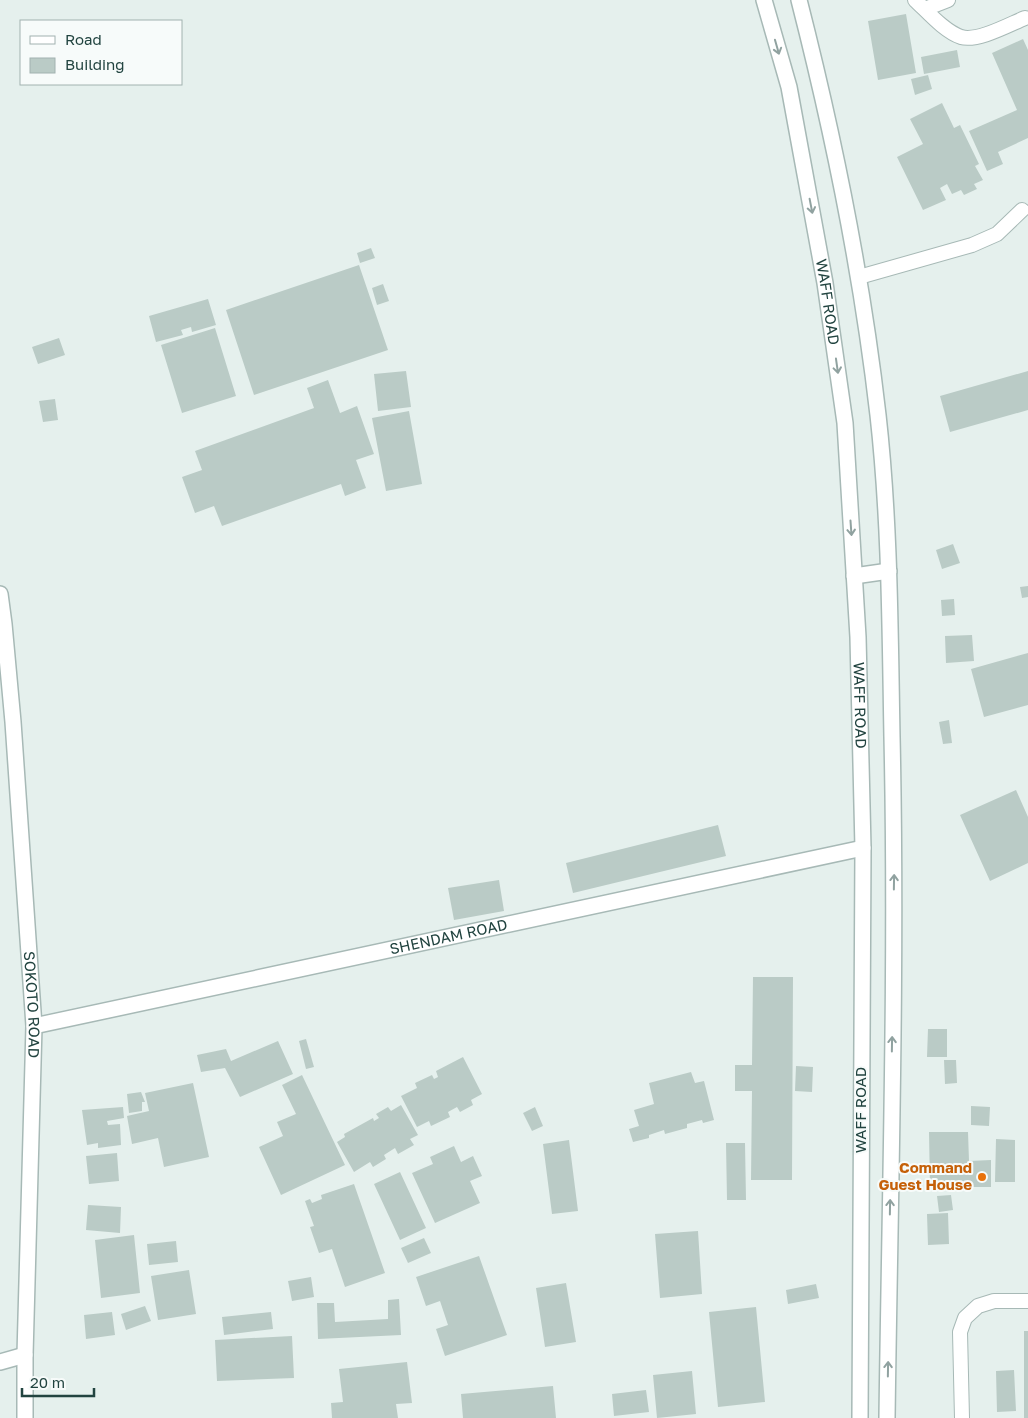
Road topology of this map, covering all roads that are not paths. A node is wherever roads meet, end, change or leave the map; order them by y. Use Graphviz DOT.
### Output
graph roads {
  1 [pos="764,0"];
  2 [pos="799,0"];
  3 [pos="948,0"];
  4 [pos="920,4"];
  5 [pos="1025,18"];
  6 [pos="1022,210"];
  7 [pos="859,277"];
  8 [pos="889,571"];
  9 [pos="854,576"];
  10 [pos="0,594"];
  11 [pos="863,848"];
  12 [pos="34,1026"];
  13 [pos="1028,1301"];
  14 [pos="25,1355"];
  15 [pos="0,1362"];
  16 [pos="25,1418"];
  17 [pos="860,1418"];
  18 [pos="887,1418"];
  19 [pos="962,1418"];
  1 -- 9 [label="street, WAFF ROAD, one-way"];
  2 -- 7 [label="street, WAFF ROAD"];
  3 -- 4 [label="lane"];
  4 -- 5 [label="lane"];
  6 -- 7 [label="lane"];
  7 -- 8 [label="street, WAFF ROAD"];
  8 -- 9 [label="street"];
  18 -- 8 [label="street, WAFF ROAD, one-way"];
  9 -- 11 [label="street, WAFF ROAD"];
  10 -- 12 [label="street, SOKOTO ROAD"];
  11 -- 12 [label="street, SHENDAM ROAD"];
  11 -- 17 [label="street, WAFF ROAD"];
  12 -- 14 [label="street, SOKOTO ROAD"];
  13 -- 19 [label="lane"];
  14 -- 15 [label="street"];
  14 -- 16 [label="street, SOKOTO ROAD"];
}
